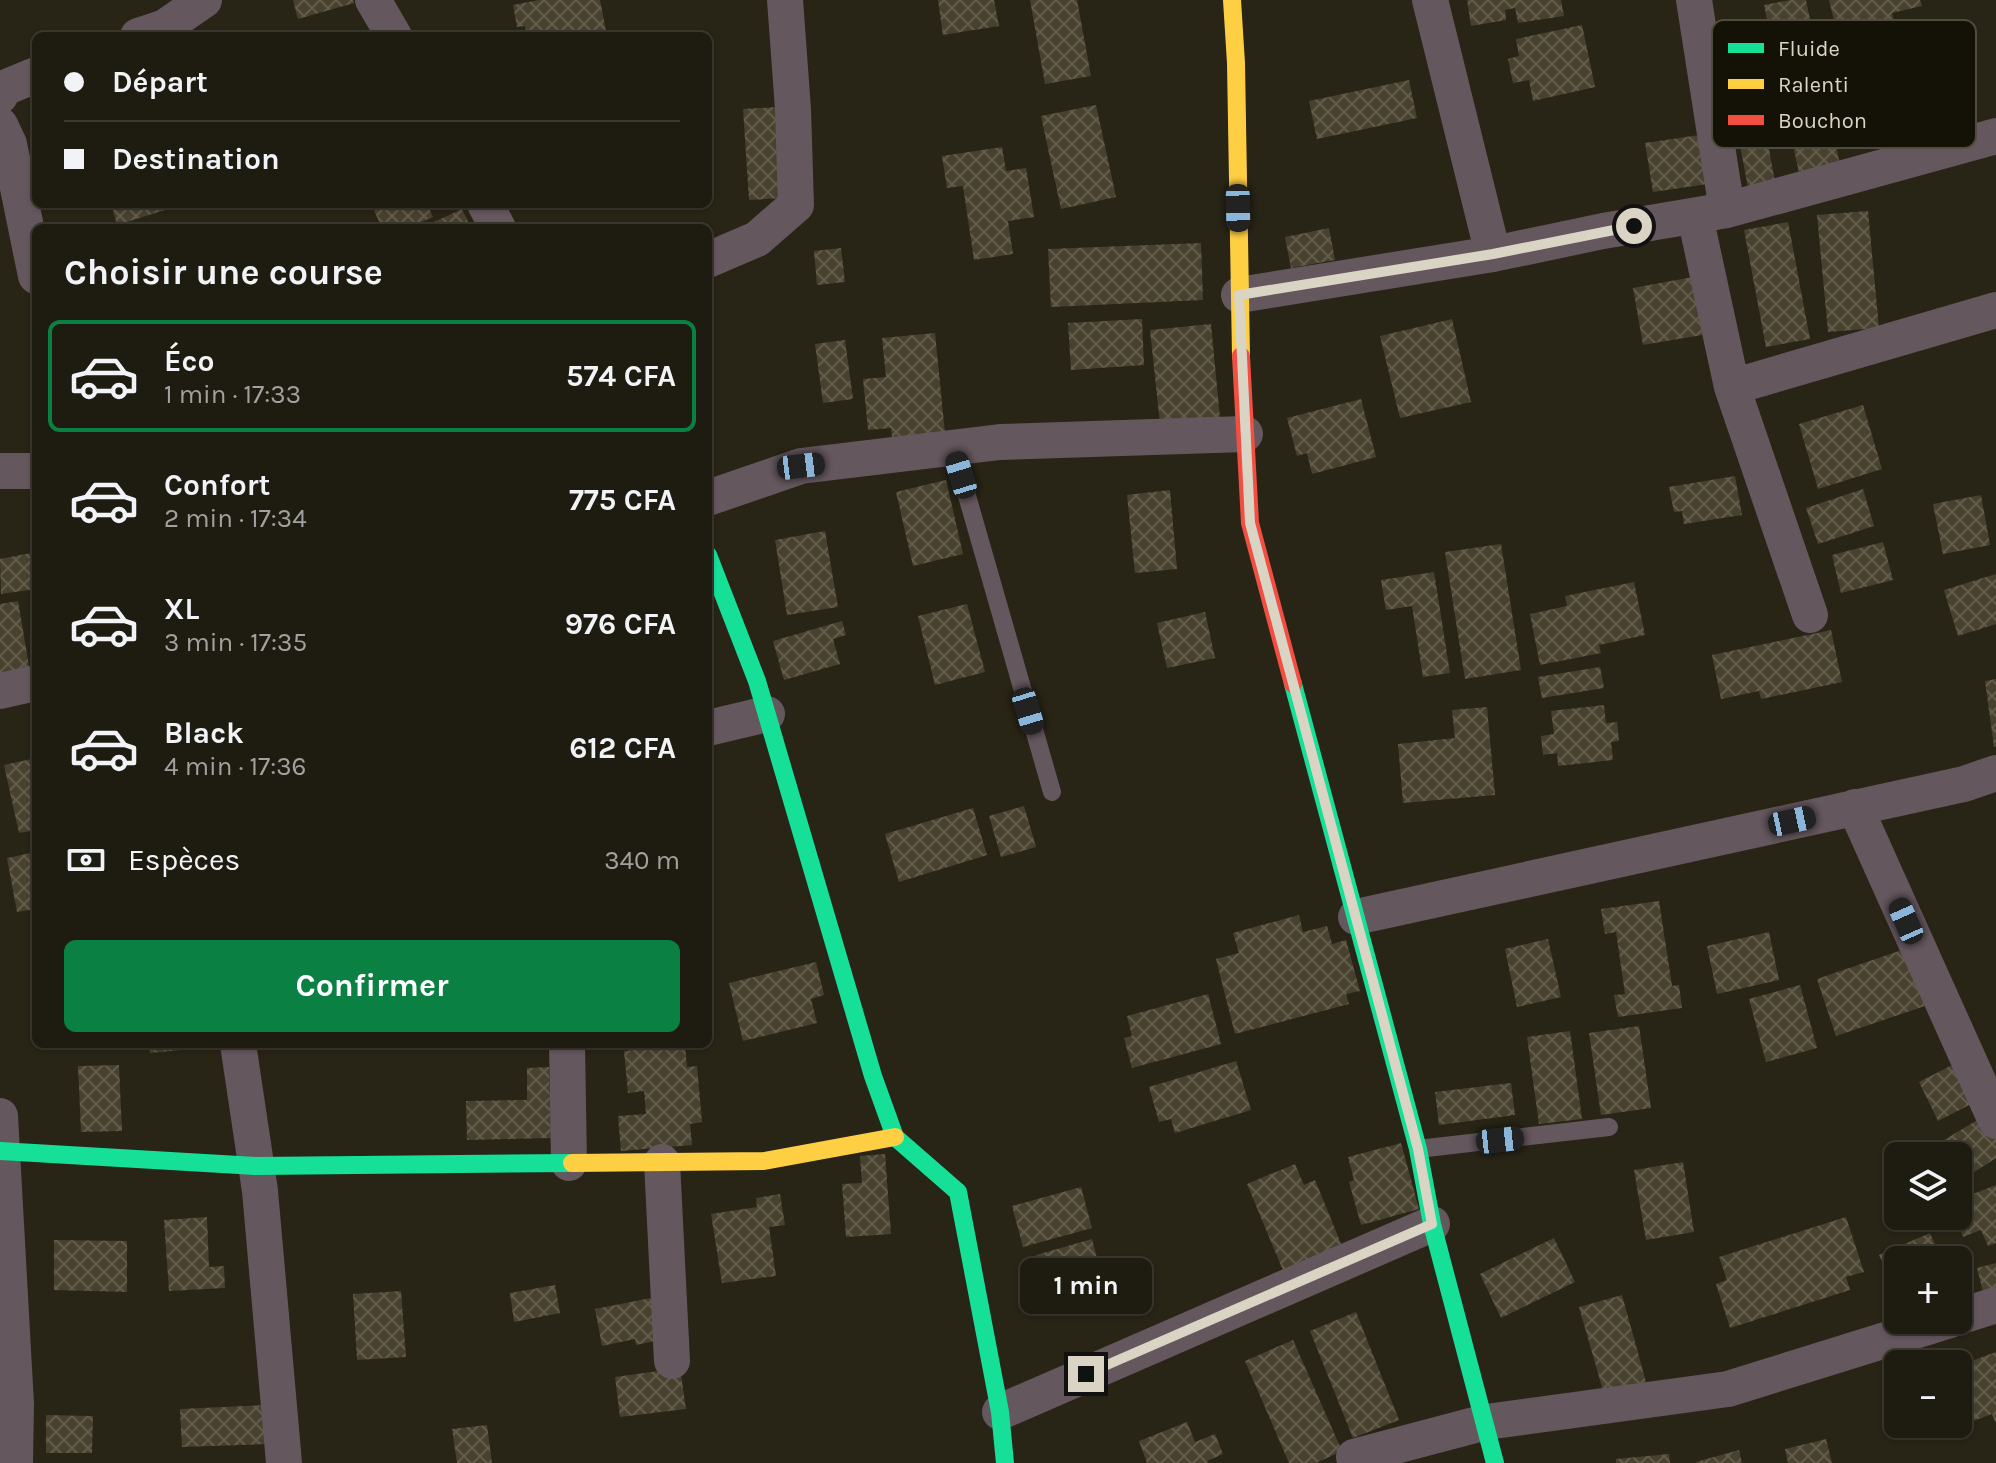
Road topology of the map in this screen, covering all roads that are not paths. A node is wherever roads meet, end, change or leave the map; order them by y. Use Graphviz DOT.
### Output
graph roads {
  1 [pos="204,0"];
  2 [pos="373,0"];
  3 [pos="785,0"];
  4 [pos="1232,0"];
  5 [pos="1430,0"];
  6 [pos="1694,0"];
  7 [pos="150,32"];
  8 [pos="392,32"];
  9 [pos="32,77"];
  10 [pos="0,96"];
  11 [pos="0,125"];
  12 [pos="1996,136"];
  13 [pos="1976,141"];
  14 [pos="1952,148"];
  15 [pos="1711,213"];
  16 [pos="1493,254"];
  17 [pos="32,256"];
  18 [pos="712,258"];
  19 [pos="1239,295"];
  20 [pos="1996,310"];
  21 [pos="1732,387"];
  22 [pos="1245,434"];
  23 [pos="953,447"];
  24 [pos="0,471"];
  25 [pos="32,471"];
  26 [pos="712,497"];
  27 [pos="712,565"];
  28 [pos="1810,615"];
  29 [pos="32,684"];
  30 [pos="0,691"];
  31 [pos="767,714"];
  32 [pos="712,727"];
  33 [pos="1996,773"];
  34 [pos="1052,792"];
  35 [pos="1855,807"];
  36 [pos="1356,917"];
  37 [pos="239,1048"];
  38 [pos="567,1048"];
  39 [pos="0,1116"];
  40 [pos="1996,1121"];
  41 [pos="1609,1127"];
  42 [pos="895,1137"];
  43 [pos="1418,1149"];
  44 [pos="2,1152"];
  45 [pos="662,1162"];
  46 [pos="569,1163"];
  47 [pos="256,1166"];
  48 [pos="1432,1224"];
  49 [pos="1996,1305"];
  50 [pos="1972,1313"];
  51 [pos="1905,1334"];
  52 [pos="672,1361"];
  53 [pos="1000,1412"];
  54 [pos="1486,1422"];
  55 [pos="1354,1457"];
  56 [pos="15,1463"];
  57 [pos="284,1463"];
  58 [pos="1005,1463"];
  59 [pos="1495,1463"];
  1 -- 7 [label="street"];
  2 -- 8 [label="street"];
  3 -- 18 [label="street"];
  4 -- 19 [label="street"];
  5 -- 16 [label="street"];
  6 -- 15 [label="street"];
  9 -- 10 [label="street"];
  11 -- 17 [label="street"];
  12 -- 13 [label="street"];
  14 -- 15 [label="street"];
  15 -- 16 [label="street"];
  15 -- 21 [label="street"];
  16 -- 19 [label="street"];
  19 -- 22 [label="street"];
  20 -- 21 [label="street"];
  21 -- 28 [label="street"];
  22 -- 23 [label="street"];
  22 -- 36 [label="street"];
  23 -- 26 [label="street"];
  23 -- 34 [label="lane"];
  24 -- 25 [label="street"];
  27 -- 31 [label="street"];
  29 -- 30 [label="street"];
  31 -- 32 [label="street"];
  31 -- 42 [label="street"];
  33 -- 35 [label="street"];
  35 -- 36 [label="street"];
  35 -- 40 [label="street"];
  36 -- 43 [label="street"];
  37 -- 47 [label="street"];
  38 -- 46 [label="street"];
  39 -- 44 [label="street"];
  41 -- 43 [label="lane"];
  42 -- 45 [label="street"];
  42 -- 53 [label="street"];
  43 -- 48 [label="street"];
  44 -- 47 [label="street"];
  44 -- 56 [label="street"];
  45 -- 46 [label="street"];
  45 -- 52 [label="street"];
  46 -- 47 [label="street"];
  47 -- 57 [label="street"];
  48 -- 53 [label="street"];
  48 -- 54 [label="street"];
  49 -- 50 [label="street"];
  51 -- 54 [label="street"];
  53 -- 58 [label="street"];
  54 -- 55 [label="street"];
  54 -- 59 [label="street"];
}
